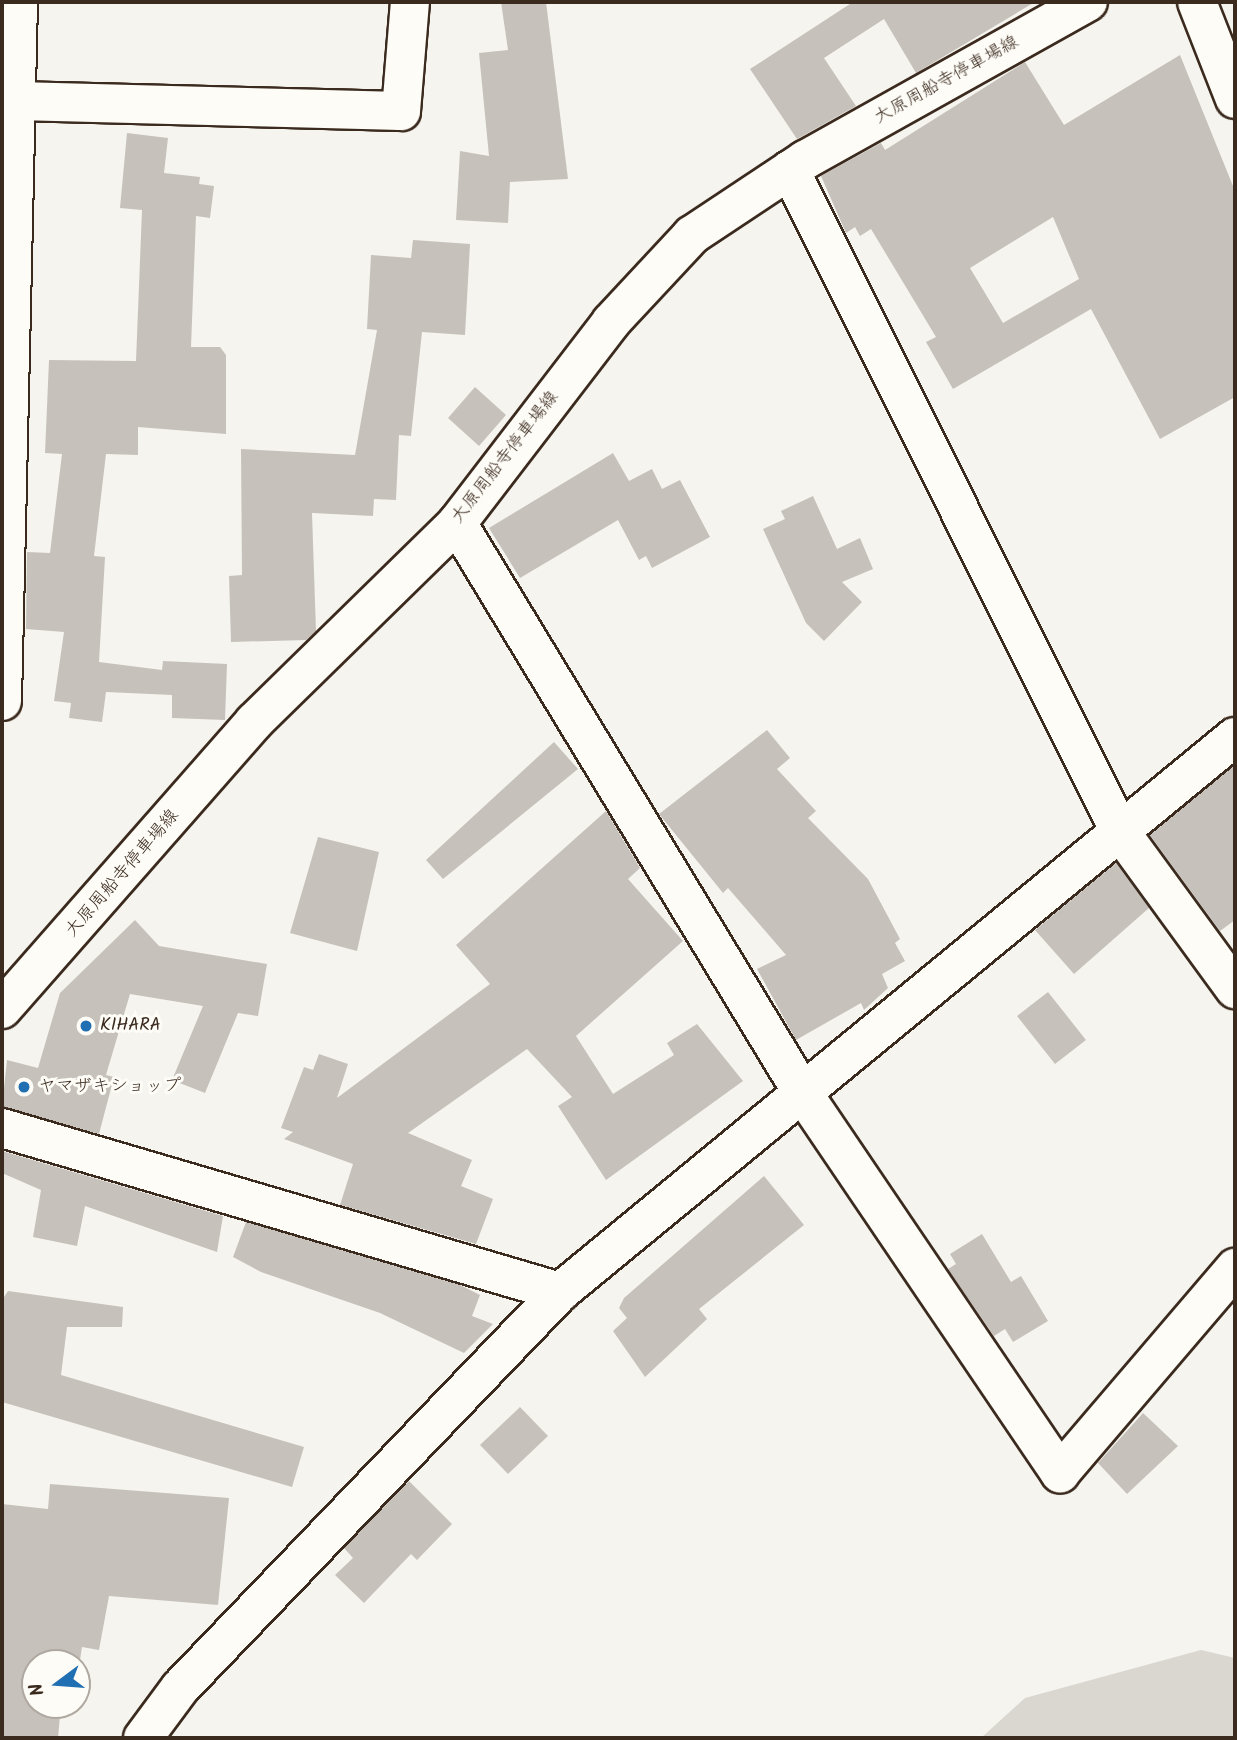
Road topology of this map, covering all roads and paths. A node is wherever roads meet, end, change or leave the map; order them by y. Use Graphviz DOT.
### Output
graph roads {
  1 [pos="18,2"];
  2 [pos="411,2"];
  3 [pos="1088,2"];
  4 [pos="1197,2"];
  5 [pos="1235,99"];
  6 [pos="16,101"];
  7 [pos="790,170"];
  8 [pos="457,523"];
  9 [pos="2,701"];
  10 [pos="1235,737"];
  11 [pos="1119,830"];
  12 [pos="1235,989"];
  13 [pos="2,1009"];
  14 [pos="804,1095"];
  15 [pos="2,1128"];
  16 [pos="1235,1268"];
  17 [pos="560,1292"];
  18 [pos="143,1738"];
  1 -- 6 [label="street"];
  2 -- 6 [label="street"];
  3 -- 7 [label="street, 大原周船寺停車場線"];
  4 -- 5 [label="street"];
  6 -- 9 [label="street"];
  7 -- 8 [label="street, 大原周船寺停車場線"];
  7 -- 11 [label="street"];
  8 -- 13 [label="street, 大原周船寺停車場線"];
  8 -- 14 [label="street"];
  10 -- 11 [label="street"];
  11 -- 12 [label="street"];
  11 -- 14 [label="street"];
  14 -- 16 [label="street"];
  14 -- 17 [label="street"];
  15 -- 17 [label="street"];
  17 -- 18 [label="street"];
}
